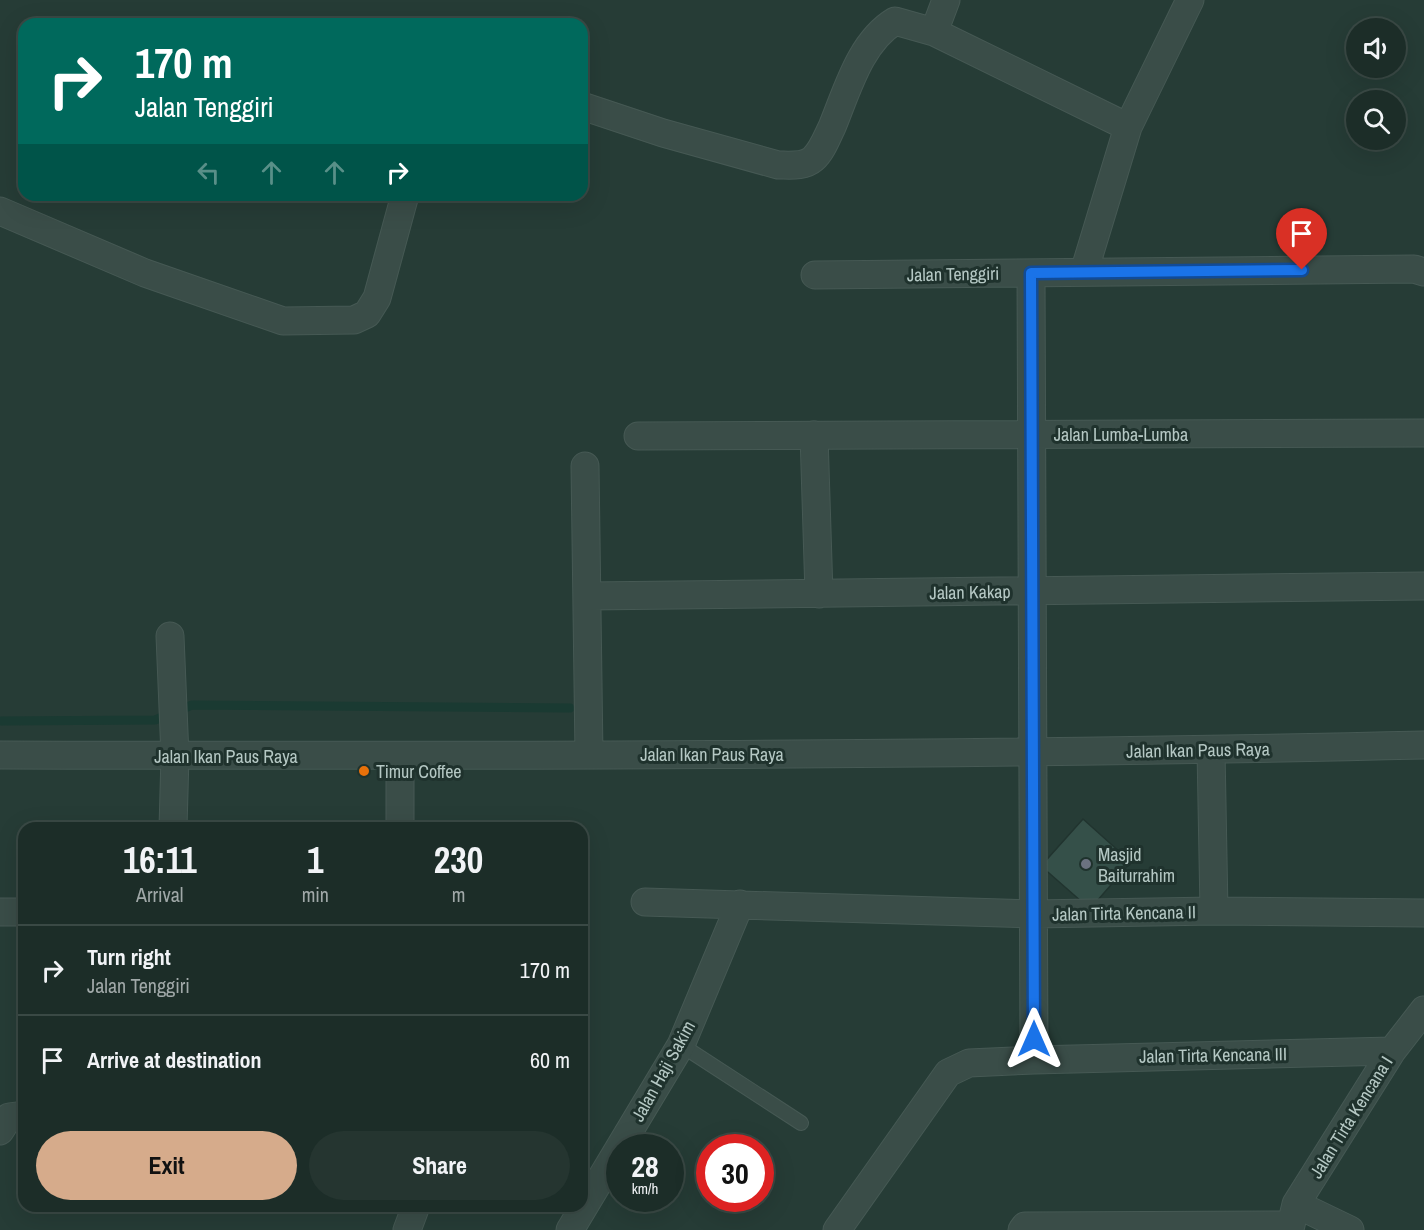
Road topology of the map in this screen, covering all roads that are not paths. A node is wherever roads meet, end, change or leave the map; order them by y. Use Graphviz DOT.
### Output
graph roads {
  1 [pos="889,0"];
  2 [pos="946,0"];
  3 [pos="1190,0"];
  4 [pos="885,27"];
  5 [pos="934,32"];
  6 [pos="588,108"];
  7 [pos="1128,127"];
  8 [pos="403,201"];
  9 [pos="0,211"];
  10 [pos="1419,271"];
  11 [pos="1084,272"];
  12 [pos="1031,273"];
  13 [pos="815,275"];
  14 [pos="1424,433"];
  15 [pos="1031,434"];
  16 [pos="814,435"];
  17 [pos="638,436"];
  18 [pos="585,466"];
  19 [pos="1424,586"];
  20 [pos="1033,591"];
  21 [pos="819,594"];
  22 [pos="588,596"];
  23 [pos="170,636"];
  24 [pos="174,745"];
  25 [pos="1424,745"];
  26 [pos="1211,750"];
  27 [pos="1033,753"];
  28 [pos="0,755"];
  29 [pos="589,755"];
  30 [pos="400,756"];
  31 [pos="173,822"];
  32 [pos="400,822"];
  33 [pos="645,902"];
  34 [pos="740,904"];
  35 [pos="1215,911"];
  36 [pos="0,912"];
  37 [pos="18,912"];
  38 [pos="1424,913"];
  39 [pos="1033,914"];
  40 [pos="1424,1010"];
  41 [pos="681,1045"];
  42 [pos="1392,1051"];
  43 [pos="1034,1060"];
  44 [pos="18,1116"];
  45 [pos="801,1123"];
  46 [pos="0,1131"];
  47 [pos="588,1200"];
  48 [pos="414,1212"];
  49 [pos="581,1212"];
  50 [pos="1292,1220"];
  51 [pos="1146,1227"];
  52 [pos="406,1230"];
  53 [pos="570,1230"];
  54 [pos="837,1230"];
  55 [pos="1022,1230"];
  56 [pos="1350,1230"];
  1 -- 4 [label="street"];
  2 -- 5 [label="street"];
  3 -- 7 [label="street"];
  4 -- 5 [label="street"];
  4 -- 6 [label="street"];
  5 -- 7 [label="street"];
  7 -- 11 [label="street"];
  8 -- 9 [label="street"];
  10 -- 11 [label="street, Jalan Tenggiri"];
  11 -- 12 [label="street, Jalan Tenggiri"];
  12 -- 13 [label="street, Jalan Tenggiri"];
  12 -- 15 [label="street"];
  14 -- 15 [label="street, Jalan Lumba-Lumba"];
  15 -- 16 [label="street, Jalan Lumba-Lumba"];
  15 -- 20 [label="street"];
  16 -- 17 [label="street, Jalan Lumba-Lumba"];
  16 -- 21 [label="street"];
  18 -- 22 [label="street"];
  19 -- 20 [label="street, Jalan Kakap"];
  20 -- 21 [label="street, Jalan Kakap"];
  20 -- 27 [label="street"];
  21 -- 22 [label="street, Jalan Kakap"];
  22 -- 29 [label="street"];
  23 -- 24 [label="street"];
  24 -- 28 [label="street, Jalan Ikan Paus Raya"];
  24 -- 30 [label="street, Jalan Ikan Paus Raya"];
  24 -- 31 [label="street"];
  25 -- 26 [label="street, Jalan Ikan Paus Raya"];
  26 -- 27 [label="street, Jalan Ikan Paus Raya"];
  26 -- 35 [label="street"];
  27 -- 29 [label="street, Jalan Ikan Paus Raya"];
  27 -- 39 [label="street"];
  29 -- 30 [label="street, Jalan Ikan Paus Raya"];
  30 -- 32 [label="street"];
  33 -- 34 [label="street, Jalan Tirta Kencana II"];
  34 -- 39 [label="street, Jalan Tirta Kencana II"];
  34 -- 41 [label="street, Jalan Haji Sakim"];
  35 -- 38 [label="street, Jalan Tirta Kencana II"];
  35 -- 39 [label="street, Jalan Tirta Kencana II"];
  36 -- 37 [label="street"];
  39 -- 43 [label="street"];
  40 -- 42 [label="street, Jalan Tirta Kencana I"];
  41 -- 45 [label="lane"];
  41 -- 47 [label="street, Jalan Haji Sakim"];
  42 -- 43 [label="street, Jalan Tirta Kencana III"];
  42 -- 50 [label="street, Jalan Tirta Kencana I"];
  43 -- 54 [label="street, Jalan Tirta Kencana III"];
  44 -- 46 [label="street"];
  48 -- 52 [label="street"];
  49 -- 53 [label="street, Jalan Haji Sakim"];
  50 -- 51 [label="street"];
  50 -- 56 [label="street"];
  51 -- 55 [label="street"];
}
